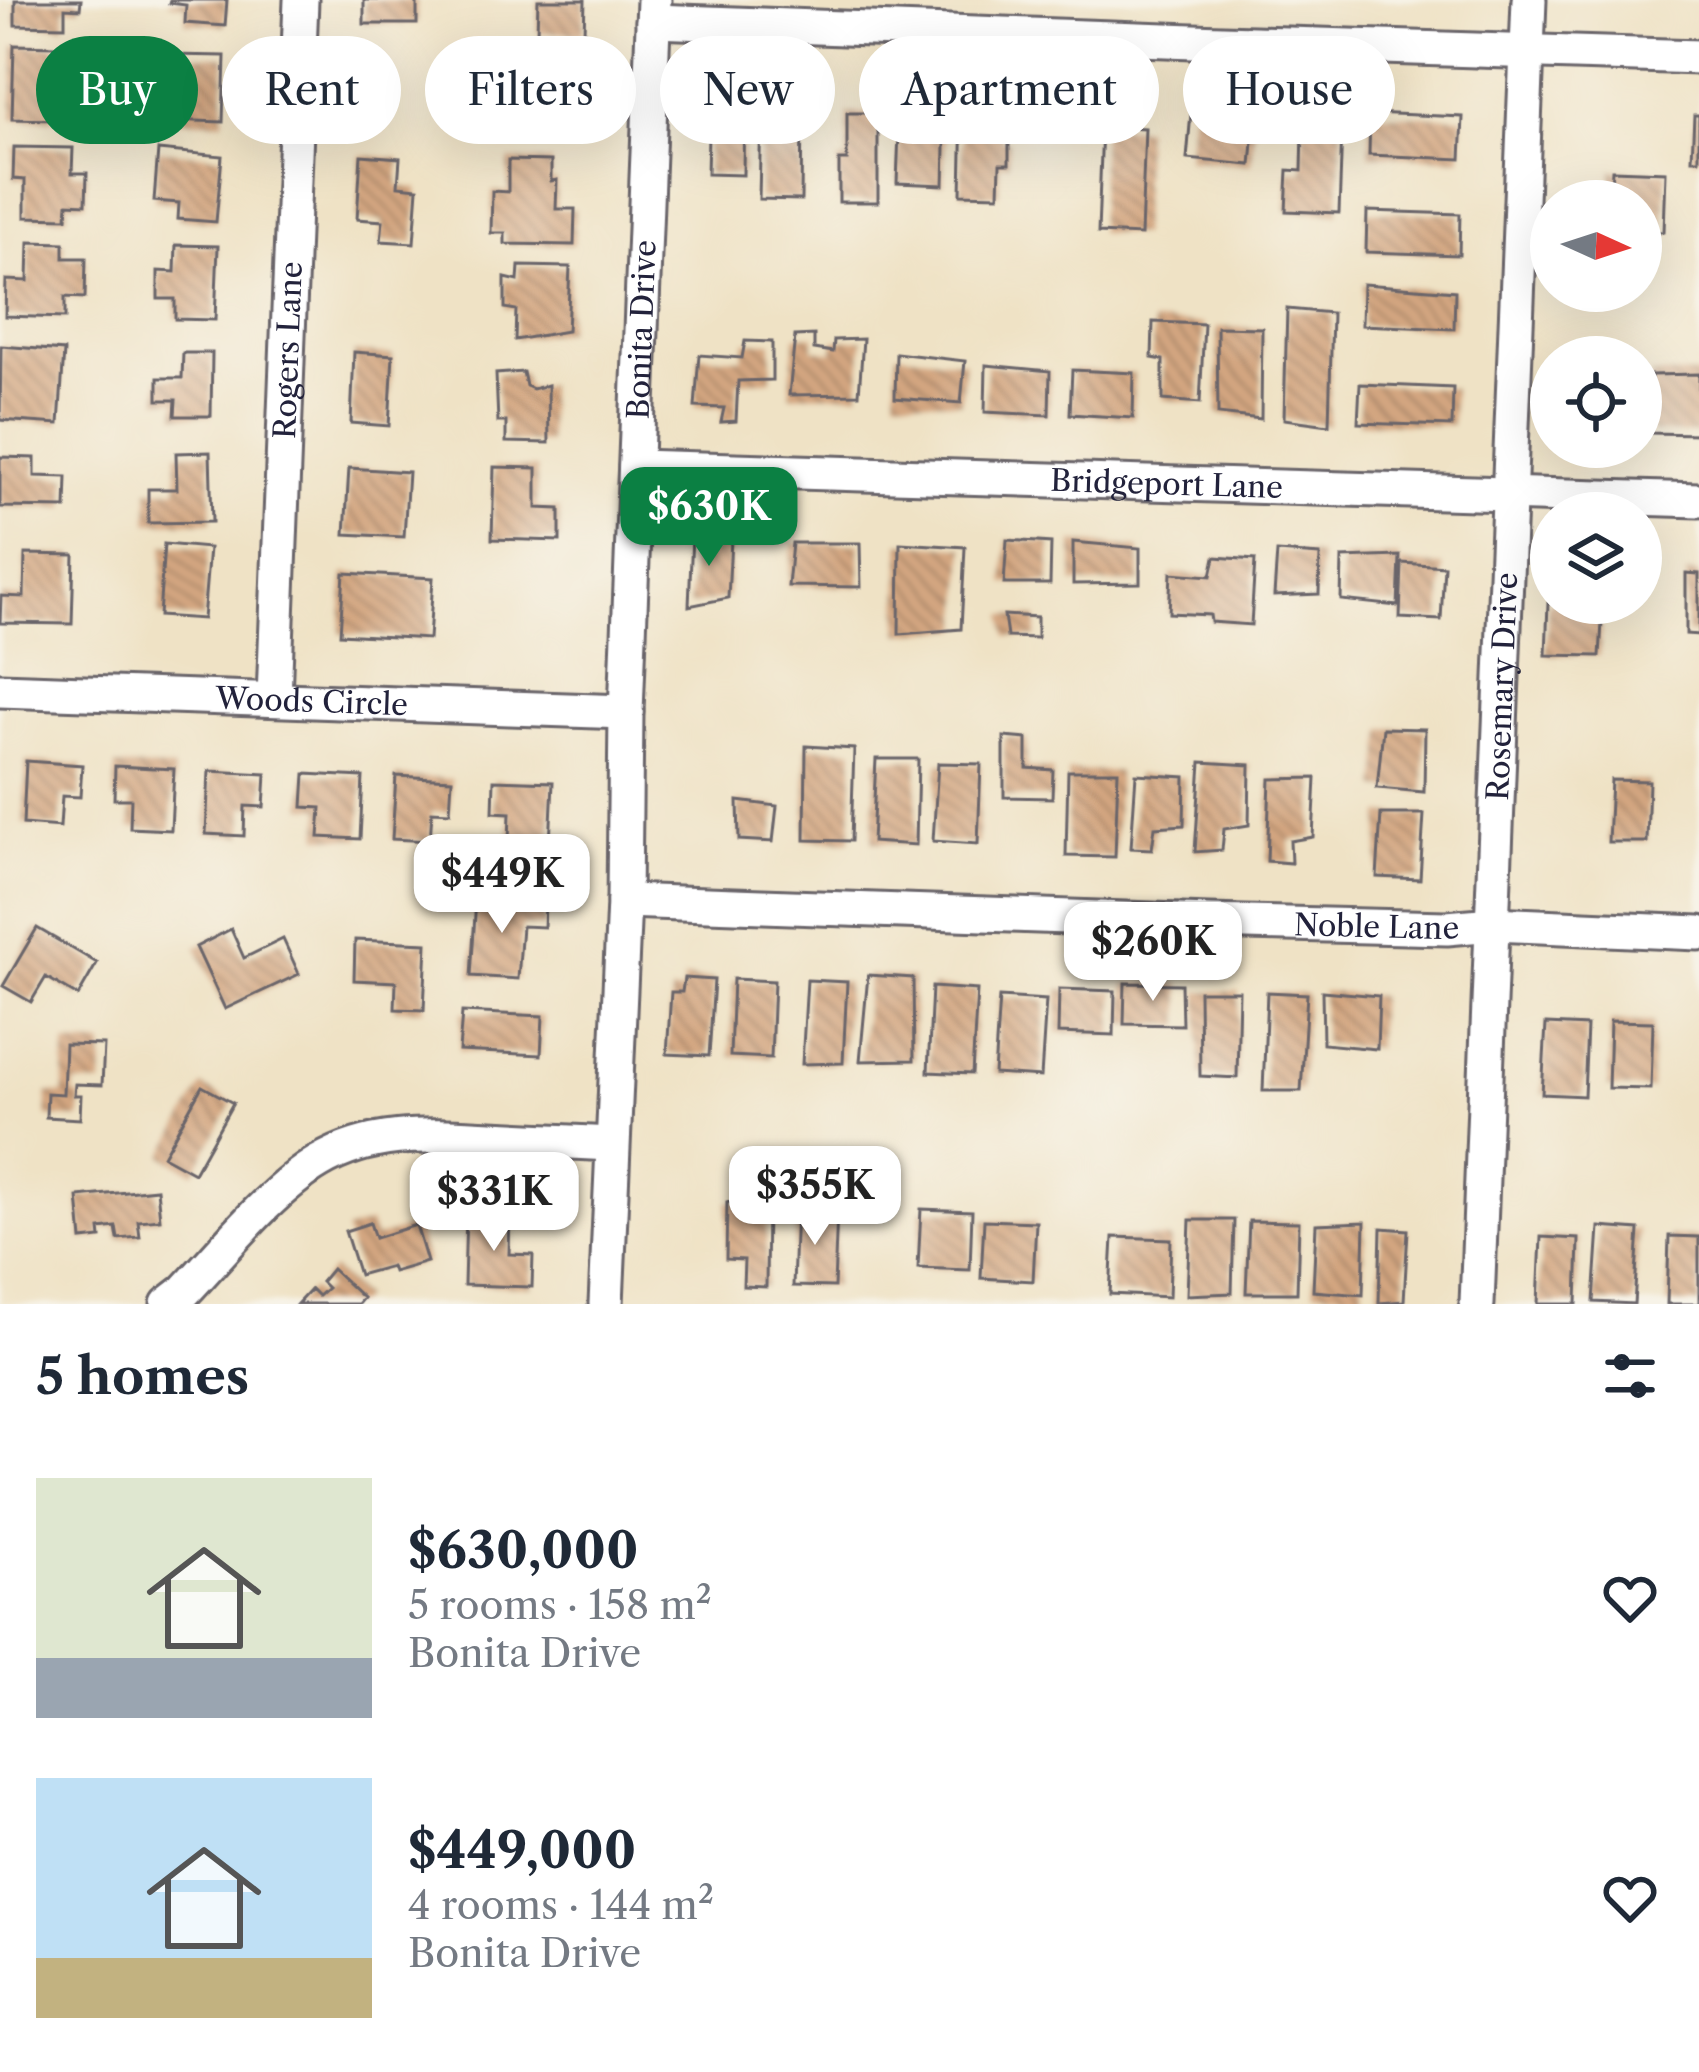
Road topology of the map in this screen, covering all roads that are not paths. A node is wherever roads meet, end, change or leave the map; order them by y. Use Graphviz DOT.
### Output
graph roads {
  1 [pos="301,0"];
  2 [pos="1529,0"];
  3 [pos="654,10"];
  4 [pos="1528,50"];
  5 [pos="1699,57"];
  6 [pos="636,467"];
  7 [pos="1510,494"];
  8 [pos="1699,500"];
  9 [pos="0,690"];
  10 [pos="274,698"];
  11 [pos="626,712"];
  12 [pos="624,902"];
  13 [pos="1492,924"];
  14 [pos="1699,933"];
  15 [pos="612,1144"];
  16 [pos="168,1304"];
  17 [pos="606,1304"];
  18 [pos="1477,1304"];
  1 -- 10 [label="street, Rogers Lane"];
  2 -- 4 [label="street, Rosemary Drive"];
  3 -- 4 [label="street"];
  3 -- 6 [label="street, Bonita Drive"];
  4 -- 5 [label="street"];
  4 -- 7 [label="street, Rosemary Drive"];
  6 -- 7 [label="street, Bridgeport Lane"];
  6 -- 11 [label="street, Bonita Drive"];
  7 -- 8 [label="street, Bridgeport Lane"];
  7 -- 13 [label="street, Rosemary Drive"];
  9 -- 10 [label="street, Woods Circle"];
  10 -- 11 [label="street, Woods Circle"];
  11 -- 12 [label="street, Bonita Drive"];
  12 -- 13 [label="street, Noble Lane"];
  12 -- 15 [label="street, Bonita Drive"];
  13 -- 14 [label="street, Noble Lane"];
  13 -- 18 [label="street, Rosemary Drive"];
  15 -- 16 [label="street"];
  15 -- 17 [label="street, Bonita Drive"];
}
